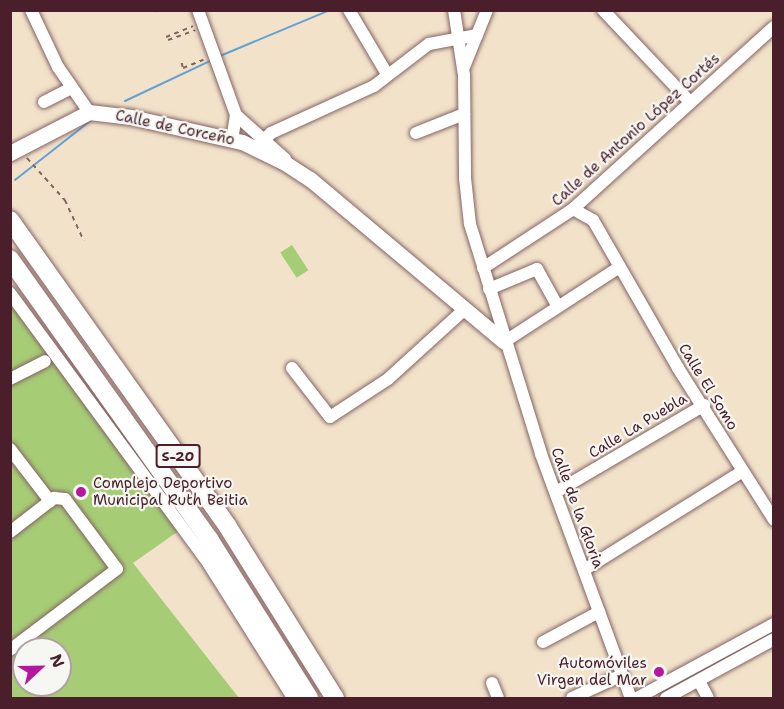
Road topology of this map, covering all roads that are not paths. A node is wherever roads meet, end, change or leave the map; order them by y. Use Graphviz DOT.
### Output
graph roads {
  1 [pos="31,10"];
  2 [pos="349,10"];
  3 [pos="454,10"];
  4 [pos="487,10"];
  5 [pos="603,10"];
  6 [pos="201,20"];
  7 [pos="774,27"];
  8 [pos="477,35"];
  9 [pos="459,37"];
  10 [pos="463,68"];
  11 [pos="387,74"];
  12 [pos="71,88"];
  13 [pos="44,102"];
  14 [pos="690,102"];
  15 [pos="89,112"];
  16 [pos="464,114"];
  17 [pos="236,115"];
  18 [pos="416,133"];
  19 [pos="250,141"];
  20 [pos="10,153"];
  21 [pos="573,209"];
  22 [pos="10,220"];
  23 [pos="10,259"];
  24 [pos="483,268"];
  25 [pos="618,268"];
  26 [pos="489,289"];
  27 [pos="10,293"];
  28 [pos="558,307"];
  29 [pos="465,309"];
  30 [pos="483,323"];
  31 [pos="500,327"];
  32 [pos="504,342"];
  33 [pos="45,360"];
  34 [pos="292,368"];
  35 [pos="10,380"];
  36 [pos="704,405"];
  37 [pos="10,449"];
  38 [pos="743,471"];
  39 [pos="555,492"];
  40 [pos="50,501"];
  41 [pos="774,520"];
  42 [pos="10,532"];
  43 [pos="584,570"];
  44 [pos="600,612"];
  45 [pos="774,624"];
  46 [pos="774,639"];
  47 [pos="543,642"];
  48 [pos="10,650"];
  49 [pos="622,675"];
  50 [pos="699,681"];
  51 [pos="492,683"];
  52 [pos="293,699"];
  53 [pos="309,699"];
  54 [pos="335,699"];
  55 [pos="498,699"];
  56 [pos="572,699"];
  57 [pos="631,699"];
  58 [pos="637,699"];
  59 [pos="666,699"];
  60 [pos="708,699"];
  1 -- 12 [label="street"];
  2 -- 11 [label="street"];
  3 -- 9 [label="street"];
  4 -- 8 [label="street"];
  5 -- 14 [label="street"];
  6 -- 17 [label="street"];
  7 -- 14 [label="street, Calle de Antonio López Cortés"];
  8 -- 9 [label="street"];
  8 -- 10 [label="street"];
  9 -- 10 [label="street"];
  9 -- 11 [label="street"];
  10 -- 16 [label="street"];
  11 -- 19 [label="street"];
  12 -- 13 [label="street"];
  12 -- 15 [label="street"];
  14 -- 21 [label="street, Calle de Antonio López Cortés"];
  15 -- 19 [label="main road, Calle de Corceño"];
  15 -- 20 [label="main road"];
  16 -- 18 [label="street"];
  16 -- 24 [label="street"];
  17 -- 19 [label="street"];
  17 -- 19 [label="street"];
  19 -- 29 [label="main road, Calle de Corceño"];
  21 -- 24 [label="street, Calle de Antonio López Cortés"];
  21 -- 25 [label="street, Calle El Somo"];
  22 -- 54 [label="highway, S-20"];
  23 -- 53 [label="highway, S-20"];
  24 -- 26 [label="street"];
  25 -- 28 [label="street"];
  25 -- 36 [label="street, Calle El Somo"];
  26 -- 28 [label="street"];
  26 -- 31 [label="street"];
  27 -- 52 [label="street"];
  28 -- 32 [label="street"];
  29 -- 30 [label="main road, Calle de Corceño"];
  29 -- 34 [label="street"];
  30 -- 31 [label="main road, Calle de Corceño"];
  30 -- 32 [label="main road, Calle de Corceño"];
  31 -- 32 [label="street, Calle de la Gloria"];
  32 -- 39 [label="street, Calle de la Gloria"];
  33 -- 35 [label="street"];
  36 -- 38 [label="street, Calle El Somo"];
  36 -- 39 [label="street, Calle La Puebla"];
  37 -- 40 [label="street"];
  38 -- 41 [label="street, Calle El Somo"];
  38 -- 43 [label="street"];
  39 -- 43 [label="street, Calle de la Gloria"];
  40 -- 42 [label="street"];
  40 -- 48 [label="street"];
  43 -- 44 [label="street, Calle de la Gloria"];
  44 -- 47 [label="street"];
  44 -- 49 [label="street, Calle de la Gloria"];
  45 -- 58 [label="street"];
  46 -- 50 [label="street"];
  49 -- 56 [label="street"];
  49 -- 57 [label="street, Calle de la Gloria"];
  50 -- 59 [label="street"];
  50 -- 60 [label="street"];
  51 -- 55 [label="street"];
}
